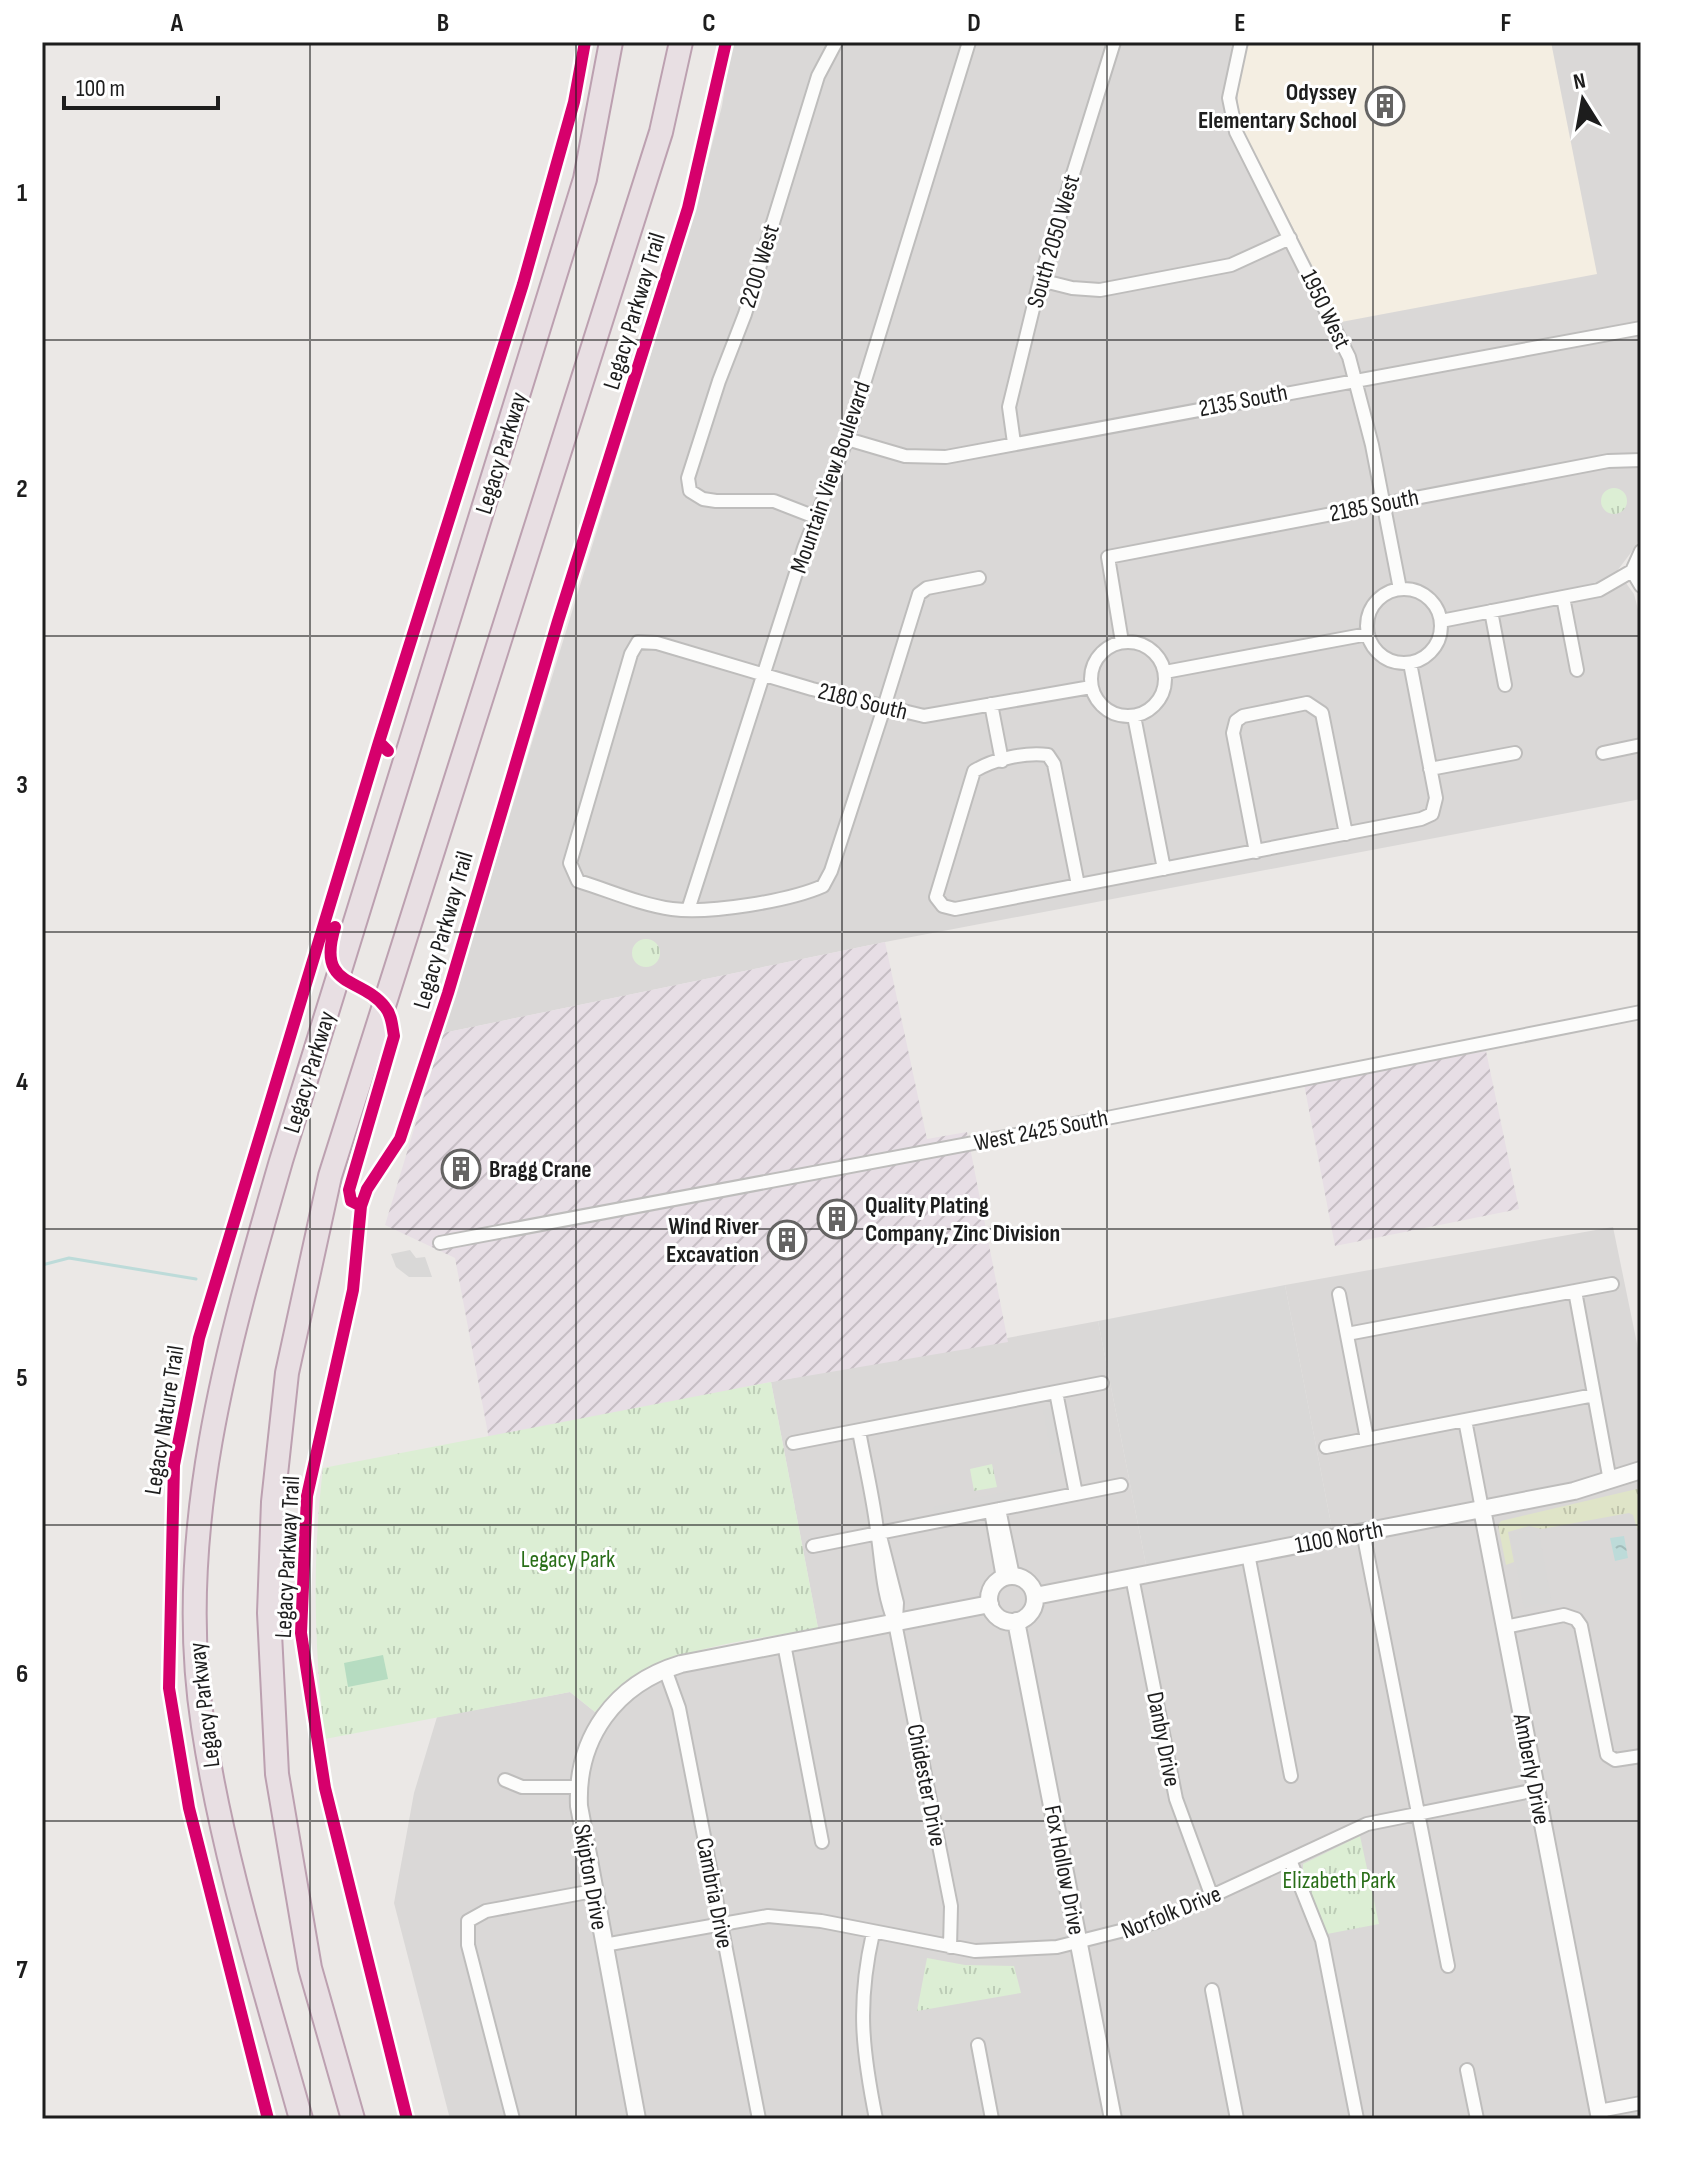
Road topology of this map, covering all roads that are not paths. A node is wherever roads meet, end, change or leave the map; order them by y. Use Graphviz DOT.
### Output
graph roads {
  1 [pos="611,42"];
  2 [pos="681,42"];
  3 [pos="836,42"];
  4 [pos="969,42"];
  5 [pos="1114,42"];
  6 [pos="1241,42"];
  7 [pos="1290,238"];
  8 [pos="1040,280"];
  9 [pos="1641,328"];
  10 [pos="1357,382"];
  11 [pos="847,439"];
  12 [pos="1014,443"];
  13 [pos="1641,460"];
  14 [pos="1383,503"];
  15 [pos="815,517"];
  16 [pos="1641,551"];
  17 [pos="1632,571"];
  18 [pos="979,578"];
  19 [pos="1641,586"];
  20 [pos="1400,589"];
  21 [pos="1563,597"];
  22 [pos="1491,611"];
  23 [pos="1441,621"];
  24 [pos="1368,634"];
  25 [pos="1122,642"];
  26 [pos="1410,663"];
  27 [pos="1577,670"];
  28 [pos="1165,672"];
  29 [pos="764,675"];
  30 [pos="1505,685"];
  31 [pos="1091,687"];
  32 [pos="991,704"];
  33 [pos="884,706"];
  34 [pos="1134,716"];
  35 [pos="1641,745"];
  36 [pos="1515,753"];
  37 [pos="1603,753"];
  38 [pos="1002,761"];
  39 [pos="1430,769"];
  40 [pos="1346,834"];
  41 [pos="1256,852"];
  42 [pos="1164,869"];
  43 [pos="1078,885"];
  44 [pos="688,910"];
  45 [pos="1641,1012"];
  46 [pos="440,1243"];
  47 [pos="1612,1284"];
  48 [pos="1575,1291"];
  49 [pos="1339,1294"];
  50 [pos="1347,1334"];
  51 [pos="1102,1383"];
  52 [pos="1056,1392"];
  53 [pos="1594,1395"];
  54 [pos="1465,1420"];
  55 [pos="859,1431"];
  56 [pos="1367,1439"];
  57 [pos="793,1443"];
  58 [pos="1326,1447"];
  59 [pos="1641,1470"];
  60 [pos="1610,1481"];
  61 [pos="1121,1485"];
  62 [pos="1076,1494"];
  63 [pos="1482,1509"];
  64 [pos="995,1510"];
  65 [pos="1363,1532"];
  66 [pos="878,1533"];
  67 [pos="813,1546"];
  68 [pos="1248,1554"];
  69 [pos="1008,1577"];
  70 [pos="1132,1577"];
  71 [pos="1035,1596"];
  72 [pos="990,1604"];
  73 [pos="1016,1621"];
  74 [pos="895,1623"];
  75 [pos="1505,1627"];
  76 [pos="784,1644"];
  77 [pos="665,1669"];
  78 [pos="1641,1756"];
  79 [pos="1291,1776"];
  80 [pos="505,1780"];
  81 [pos="578,1787"];
  82 [pos="1536,1790"];
  83 [pos="1418,1812"];
  84 [pos="822,1842"];
  85 [pos="1290,1860"];
  86 [pos="593,1891"];
  87 [pos="1212,1897"];
  88 [pos="721,1922"];
  89 [pos="873,1933"];
  90 [pos="1079,1942"];
  91 [pos="604,1945"];
  92 [pos="950,1947"];
  93 [pos="1448,1966"];
  94 [pos="1212,1990"];
  95 [pos="978,2045"];
  96 [pos="1467,2070"];
  97 [pos="1641,2103"];
  98 [pos="1599,2115"];
  99 [pos="301,2119"];
  100 [pos="353,2119"];
  101 [pos="513,2119"];
  102 [pos="637,2119"];
  103 [pos="759,2119"];
  104 [pos="876,2119"];
  105 [pos="992,2119"];
  106 [pos="1113,2119"];
  107 [pos="1237,2119"];
  108 [pos="1357,2119"];
  109 [pos="1477,2119"];
  1 -- 99 [label="highway, Legacy Parkway"];
  2 -- 100 [label="highway"];
  3 -- 15 [label="street, 2200 West"];
  4 -- 11 [label="street, Mountain View Boulevard"];
  5 -- 8 [label="street, South 2050 West"];
  6 -- 7 [label="street, 1950 West"];
  7 -- 8 [label="street"];
  7 -- 10 [label="street, 1950 West"];
  8 -- 12 [label="street, South 2050 West"];
  9 -- 10 [label="street, 2135 South"];
  10 -- 12 [label="street, 2135 South"];
  10 -- 14 [label="street, 1950 West"];
  11 -- 12 [label="street, 2135 South"];
  11 -- 15 [label="street, Mountain View Boulevard"];
  13 -- 14 [label="street, 2185 South"];
  14 -- 20 [label="street, 1950 West"];
  14 -- 25 [label="street, 2185 South"];
  15 -- 29 [label="street, Mountain View Boulevard"];
  16 -- 17 [label="street"];
  17 -- 19 [label="street"];
  17 -- 21 [label="street"];
  18 -- 33 [label="street"];
  20 -- 23 [label="street"];
  20 -- 24 [label="street"];
  21 -- 22 [label="street"];
  21 -- 27 [label="street"];
  22 -- 23 [label="street"];
  22 -- 30 [label="street"];
  23 -- 26 [label="street"];
  24 -- 26 [label="street"];
  24 -- 28 [label="street"];
  25 -- 28 [label="street"];
  25 -- 31 [label="street"];
  26 -- 39 [label="street"];
  28 -- 34 [label="street"];
  29 -- 33 [label="street, 2180 South"];
  29 -- 44 [label="street, Mountain View Boulevard"];
  29 -- 44 [label="street, 2180 South"];
  31 -- 32 [label="street, 2180 South"];
  31 -- 34 [label="street"];
  32 -- 33 [label="street, 2180 South"];
  32 -- 38 [label="street"];
  33 -- 44 [label="street"];
  34 -- 42 [label="street"];
  35 -- 37 [label="street"];
  36 -- 39 [label="street"];
  38 -- 43 [label="street"];
  38 -- 43 [label="street"];
  39 -- 40 [label="street"];
  40 -- 41 [label="street"];
  40 -- 41 [label="street"];
  41 -- 42 [label="street"];
  42 -- 43 [label="street"];
  45 -- 46 [label="street, West 2425 South"];
  47 -- 48 [label="street"];
  48 -- 50 [label="street"];
  48 -- 53 [label="street"];
  49 -- 50 [label="street"];
  50 -- 56 [label="street"];
  51 -- 52 [label="street"];
  52 -- 55 [label="street"];
  52 -- 62 [label="street"];
  53 -- 54 [label="street"];
  53 -- 60 [label="street"];
  54 -- 56 [label="street"];
  54 -- 63 [label="street, Amberly Drive"];
  55 -- 57 [label="street"];
  55 -- 66 [label="street, Chidester Drive"];
  56 -- 58 [label="street"];
  59 -- 60 [label="street, 1100 North"];
  60 -- 63 [label="street, 1100 North"];
  61 -- 62 [label="street"];
  62 -- 64 [label="street"];
  63 -- 65 [label="street, 1100 North"];
  63 -- 75 [label="street, Amberly Drive"];
  64 -- 66 [label="street"];
  64 -- 69 [label="street"];
  65 -- 68 [label="street, 1100 North"];
  65 -- 83 [label="street"];
  66 -- 67 [label="street"];
  66 -- 74 [label="street, Chidester Drive"];
  68 -- 70 [label="street, 1100 North"];
  68 -- 79 [label="street"];
  69 -- 71 [label="street"];
  69 -- 72 [label="street"];
  70 -- 71 [label="street, 1100 North"];
  70 -- 87 [label="street, Danby Drive"];
  71 -- 73 [label="street"];
  72 -- 73 [label="street"];
  72 -- 74 [label="street"];
  73 -- 90 [label="street, Fox Hollow Drive"];
  74 -- 76 [label="street"];
  74 -- 92 [label="street, Chidester Drive"];
  75 -- 78 [label="street"];
  75 -- 82 [label="street, Amberly Drive"];
  76 -- 77 [label="street"];
  76 -- 84 [label="street"];
  77 -- 81 [label="street, Skipton Drive"];
  77 -- 88 [label="street, Cambria Drive"];
  80 -- 81 [label="street"];
  81 -- 86 [label="street, Skipton Drive"];
  82 -- 83 [label="street, Norfolk Drive"];
  82 -- 98 [label="street, Amberly Drive"];
  83 -- 85 [label="street, Norfolk Drive"];
  83 -- 93 [label="street"];
  85 -- 87 [label="street, Norfolk Drive"];
  85 -- 108 [label="street"];
  86 -- 91 [label="street, Skipton Drive"];
  86 -- 101 [label="street"];
  87 -- 90 [label="street, Norfolk Drive"];
  88 -- 89 [label="street, Norfolk Drive"];
  88 -- 91 [label="street, Norfolk Drive"];
  88 -- 103 [label="street, Cambria Drive"];
  89 -- 92 [label="street, Norfolk Drive"];
  89 -- 104 [label="street"];
  90 -- 92 [label="street, Norfolk Drive"];
  90 -- 106 [label="street, Fox Hollow Drive"];
  91 -- 102 [label="street, Skipton Drive"];
  94 -- 107 [label="street"];
  95 -- 105 [label="street"];
  96 -- 109 [label="street"];
  97 -- 98 [label="street"];
}
